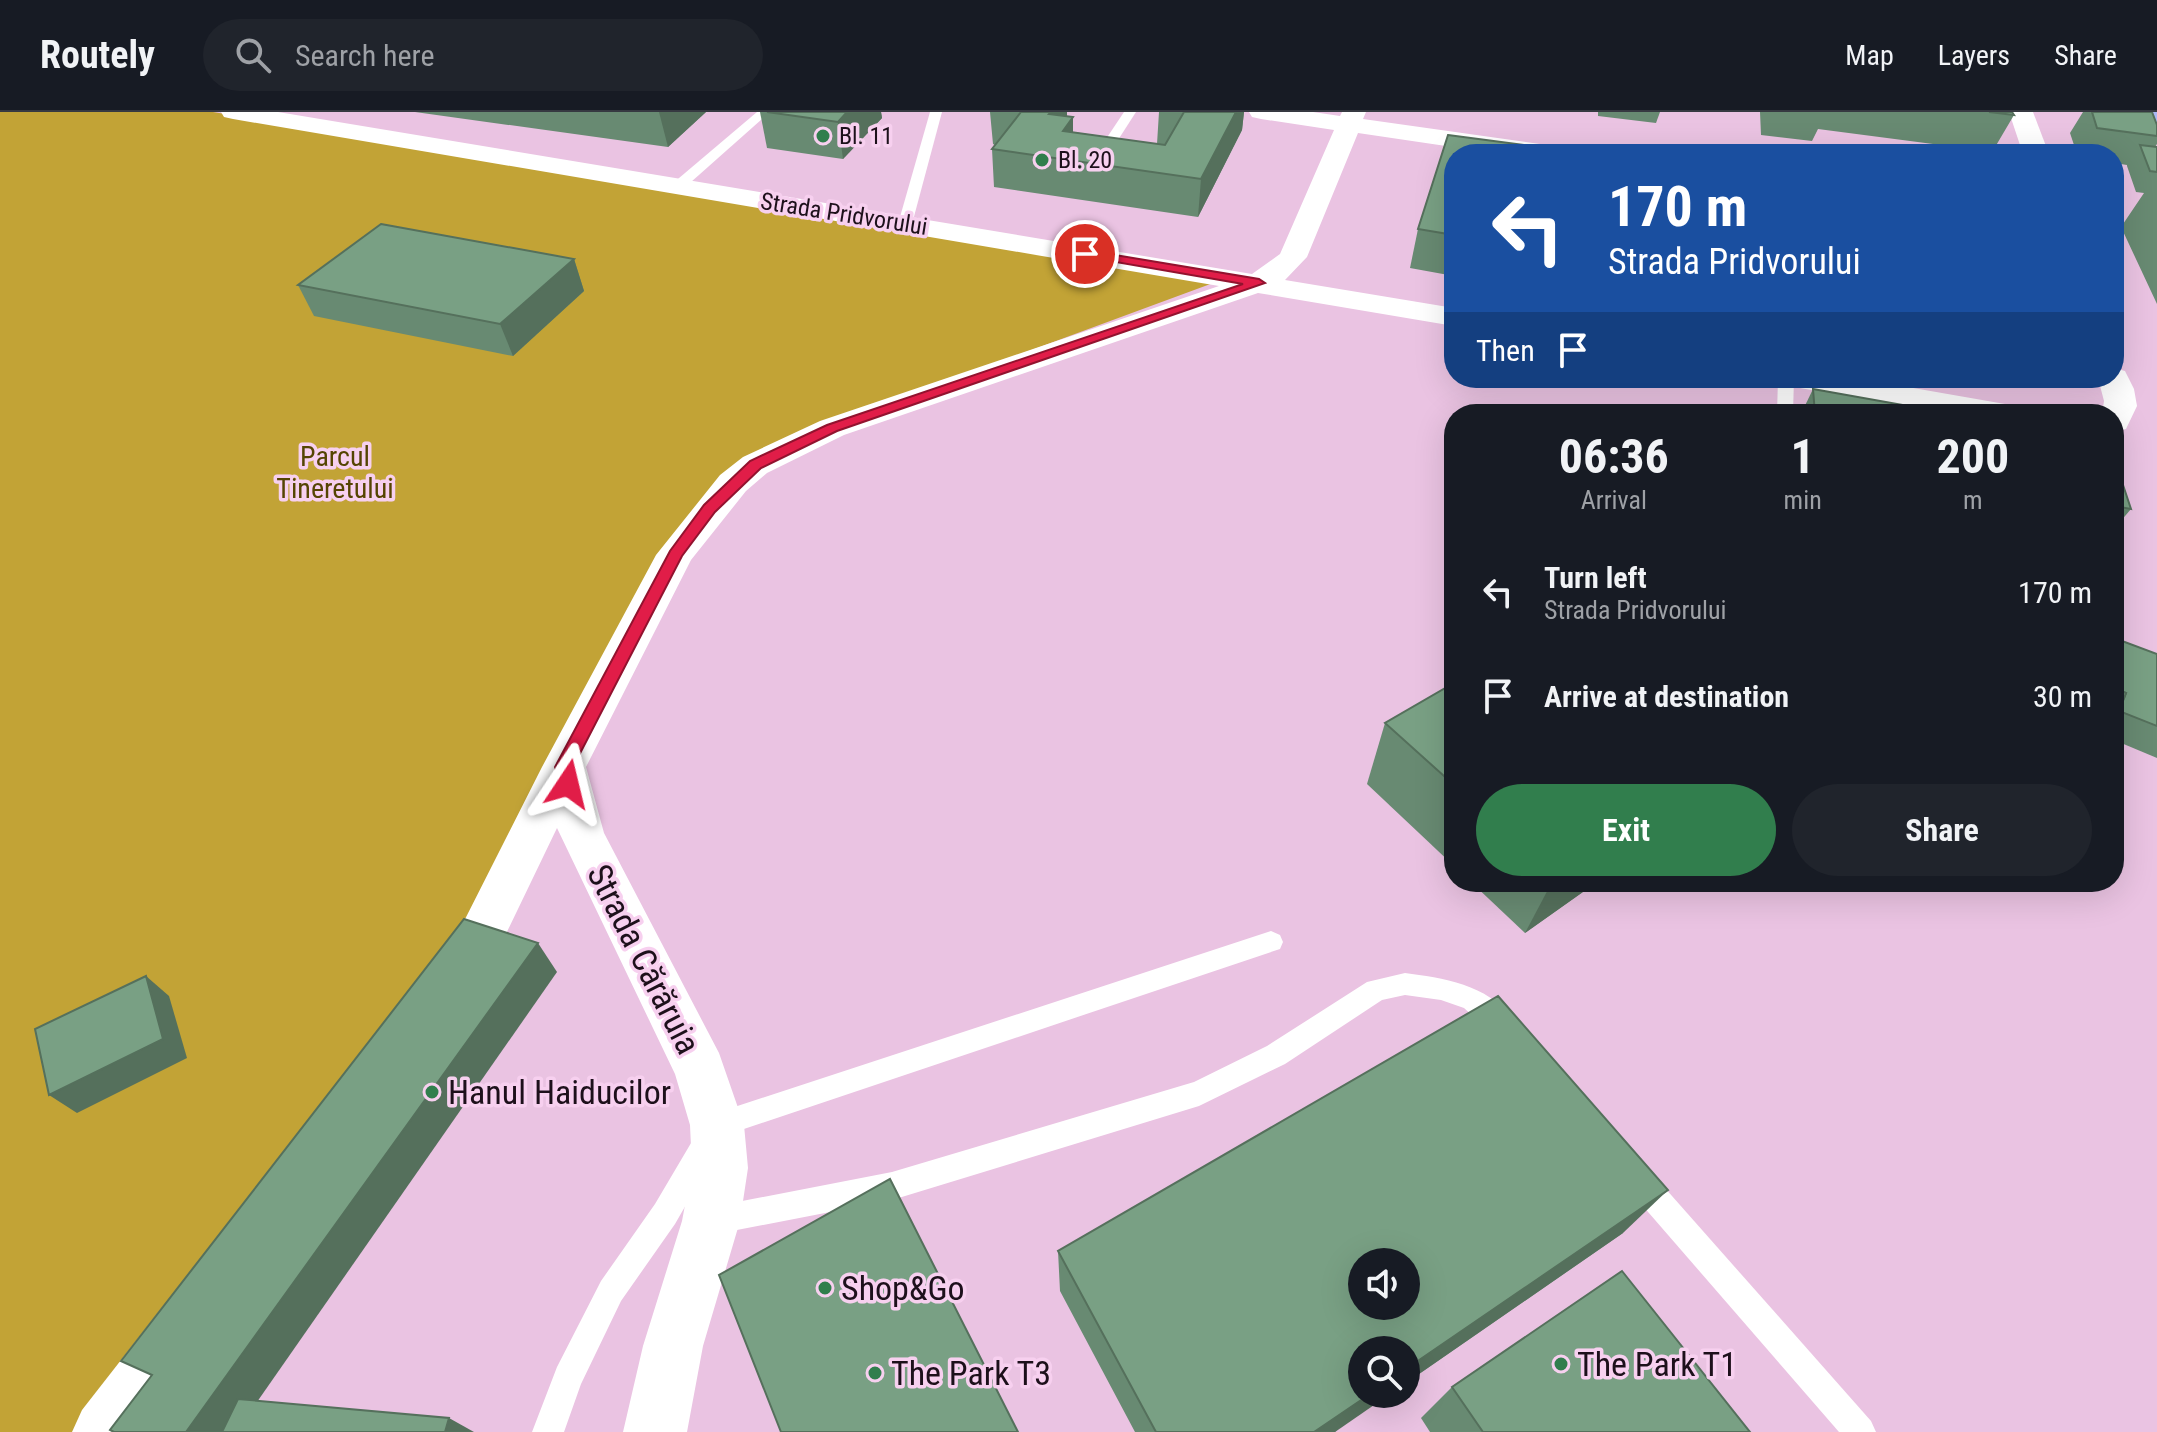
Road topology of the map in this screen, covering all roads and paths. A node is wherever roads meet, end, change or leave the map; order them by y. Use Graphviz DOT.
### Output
graph roads {
  1 [pos="233,112"];
  2 [pos="384,112"];
  3 [pos="764,112"];
  4 [pos="936,112"];
  5 [pos="1130,112"];
  6 [pos="1261,112"];
  7 [pos="2021,112"];
  8 [pos="2112,112"];
  9 [pos="1351,118"];
  10 [pos="2157,118"];
  11 [pos="352,133"];
  12 [pos="1498,144"];
  13 [pos="2032,144"];
  14 [pos="1104,151"];
  15 [pos="677,187"];
  16 [pos="905,224"];
  17 [pos="1259,283"];
  18 [pos="1444,315"];
  19 [pos="1857,388"];
  20 [pos="1948,404"];
  21 [pos="564,767"];
  22 [pos="1271,942"];
  23 [pos="424,1014"];
  24 [pos="1519,1044"];
  25 [pos="717,1125"];
  26 [pos="1622,1161"];
  27 [pos="711,1221"];
  28 [pos="218,1282"];
  29 [pos="104,1432"];
  30 [pos="548,1432"];
  31 [pos="655,1432"];
  32 [pos="1860,1432"];
  1 -- 11 [label="street, Strada Pridvorului"];
  2 -- 11 [label="street"];
  3 -- 15 [label="lane"];
  4 -- 16 [label="lane"];
  5 -- 14 [label="lane"];
  6 -- 9 [label="street"];
  7 -- 13 [label="street"];
  8 -- 10 [label="main road"];
  9 -- 12 [label="street"];
  9 -- 17 [label="street"];
  11 -- 15 [label="street, Strada Pridvorului"];
  15 -- 16 [label="street, Strada Pridvorului"];
  16 -- 17 [label="street, Strada Pridvorului"];
  17 -- 18 [label="street, Strada Pridvorului"];
  17 -- 21 [label="street"];
  19 -- 20 [label="street"];
  21 -- 23 [label="street"];
  21 -- 25 [label="street, Strada Cărăruia"];
  22 -- 25 [label="lane"];
  24 -- 27 [label="lane"];
  25 -- 27 [label="street, Strada Cărăruia"];
  25 -- 30 [label="lane"];
  26 -- 32 [label="lane"];
  27 -- 31 [label="street, Strada Cărăruia"];
  28 -- 29 [label="street"];
}
